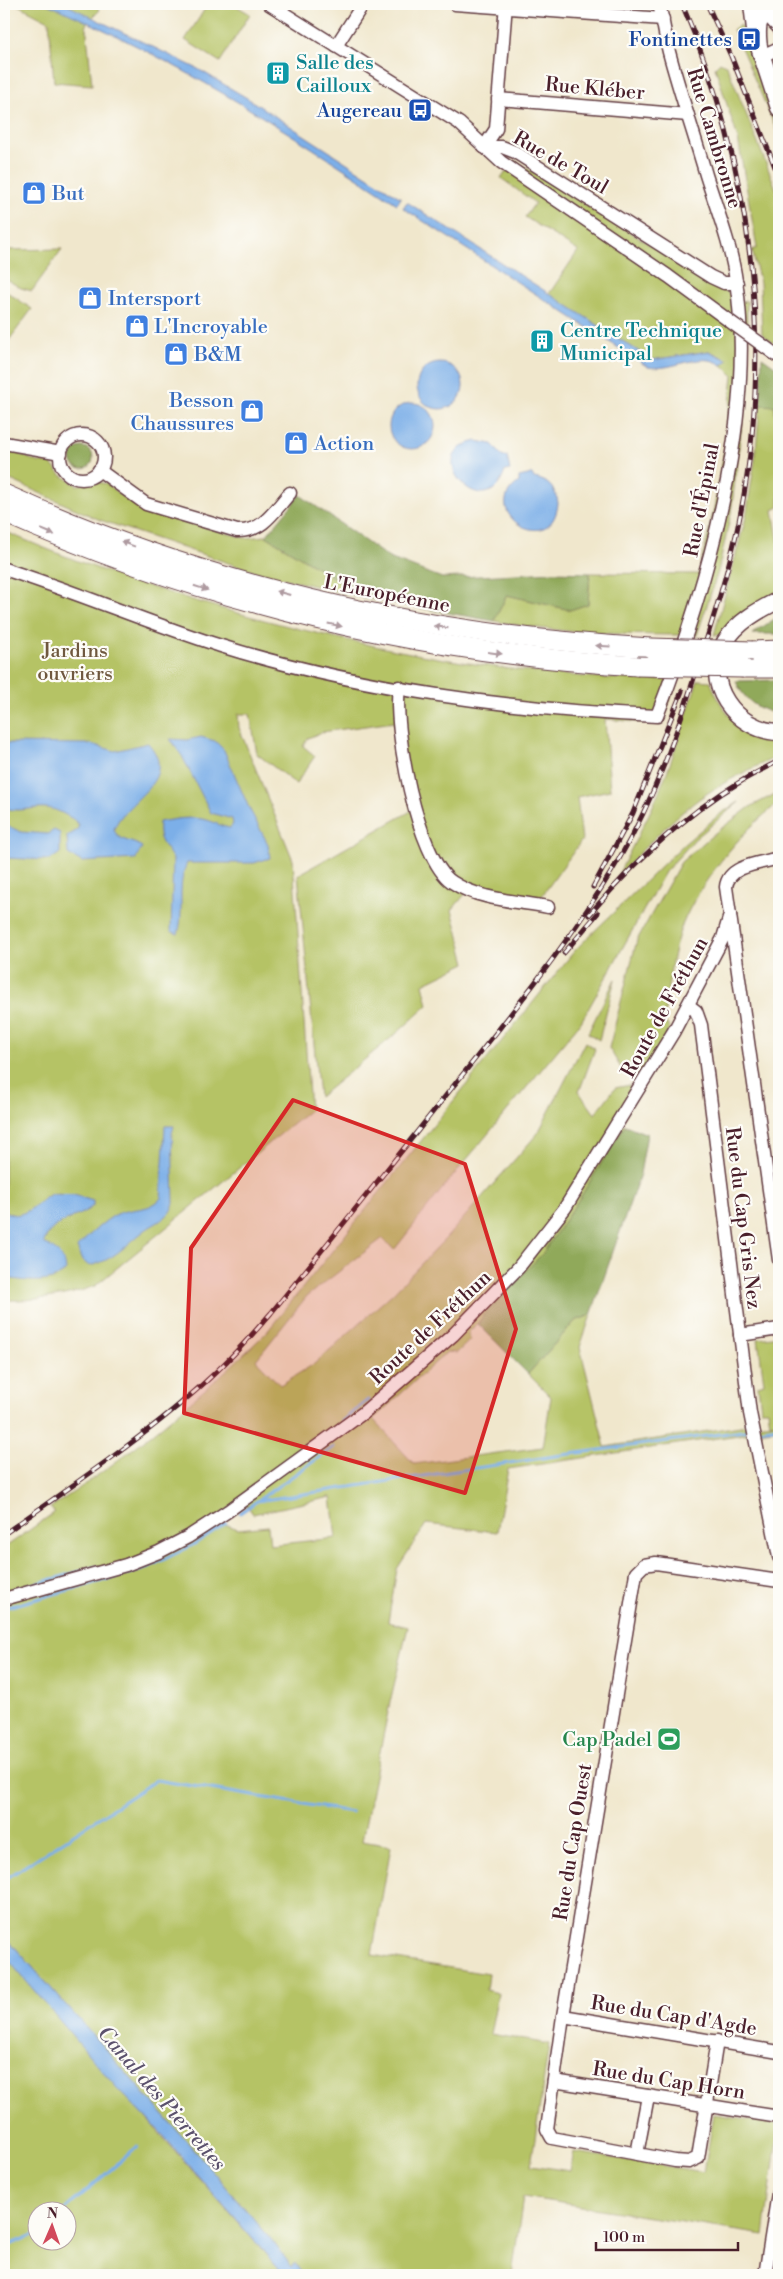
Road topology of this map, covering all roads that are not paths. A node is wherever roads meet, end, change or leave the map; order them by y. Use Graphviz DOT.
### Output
graph roads {
  1 [pos="269,4"];
  2 [pos="363,4"];
  3 [pos="455,4"];
  4 [pos="658,4"];
  5 [pos="506,6"];
  6 [pos="766,7"];
  7 [pos="663,19"];
  8 [pos="779,28"];
  9 [pos="336,46"];
  10 [pos="779,48"];
  11 [pos="762,56"];
  12 [pos="498,99"];
  13 [pos="779,108"];
  14 [pos="688,115"];
  15 [pos="484,147"];
  16 [pos="737,283"];
  17 [pos="779,358"];
  18 [pos="4,443"];
  19 [pos="61,453"];
  20 [pos="99,470"];
  21 [pos="290,493"];
  22 [pos="4,499"];
  23 [pos="4,569"];
  24 [pos="779,600"];
  25 [pos="779,610"];
  26 [pos="779,650"];
  27 [pos="779,668"];
  28 [pos="399,687"];
  29 [pos="779,724"];
  30 [pos="779,732"];
  31 [pos="779,858"];
  32 [pos="548,907"];
  33 [pos="730,915"];
  34 [pos="688,1005"];
  35 [pos="779,1260"];
  36 [pos="779,1329"];
  37 [pos="740,1335"];
  38 [pos="779,1557"];
  39 [pos="779,1581"];
  40 [pos="4,1599"];
  41 [pos="563,2016"];
  42 [pos="717,2041"];
  43 [pos="779,2052"];
  44 [pos="554,2081"];
  45 [pos="648,2096"];
  46 [pos="707,2105"];
  47 [pos="779,2117"];
  48 [pos="637,2154"];
  49 [pos="779,2187"];
  50 [pos="765,2275"];
  1 -- 9 [label="street, Rue de Toul"];
  2 -- 9 [label="street"];
  3 -- 5 [label="street"];
  4 -- 7 [label="street, Rue Cambronne"];
  5 -- 7 [label="street"];
  5 -- 12 [label="street"];
  6 -- 8 [label="street"];
  6 -- 11 [label="main road"];
  7 -- 14 [label="street, Rue Cambronne"];
  9 -- 15 [label="street, Rue de Toul"];
  10 -- 11 [label="street"];
  11 -- 13 [label="main road"];
  12 -- 14 [label="street, Rue Kléber"];
  12 -- 15 [label="street"];
  14 -- 16 [label="street, Rue Cambronne"];
  15 -- 16 [label="street, Rue de Toul"];
  15 -- 17 [label="street, bridge"];
  16 -- 28 [label="street, Rue d'Épinal"];
  18 -- 19 [label="street"];
  19 -- 20 [label="street"];
  19 -- 20 [label="street"];
  20 -- 21 [label="street"];
  26 -- 22 [label="highway, L'Européenne, one-way, bridge"];
  22 -- 27 [label="highway, L'Européenne, one-way, bridge"];
  23 -- 28 [label="street"];
  24 -- 30 [label="main road"];
  25 -- 29 [label="main road"];
  28 -- 32 [label="street"];
  31 -- 33 [label="street"];
  33 -- 34 [label="street, Route de Fréthun"];
  33 -- 35 [label="street"];
  34 -- 37 [label="street, Rue du Cap Gris Nez"];
  34 -- 40 [label="street, Route de Fréthun"];
  36 -- 37 [label="street"];
  37 -- 38 [label="street, Rue du Cap Gris Nez"];
  39 -- 41 [label="street, Rue du Cap Ouest"];
  41 -- 42 [label="street, Rue du Cap d'Agde"];
  41 -- 44 [label="street, Rue du Cap Ouest"];
  42 -- 43 [label="street, Rue du Cap d'Agde"];
  42 -- 46 [label="street"];
  44 -- 45 [label="street, Rue du Cap Horn"];
  44 -- 48 [label="street, Rue du Cap Ouest"];
  45 -- 46 [label="street, Rue du Cap Horn"];
  45 -- 48 [label="street"];
  46 -- 47 [label="street, Rue du Cap Horn"];
  46 -- 48 [label="street"];
  49 -- 50 [label="street"];
}
